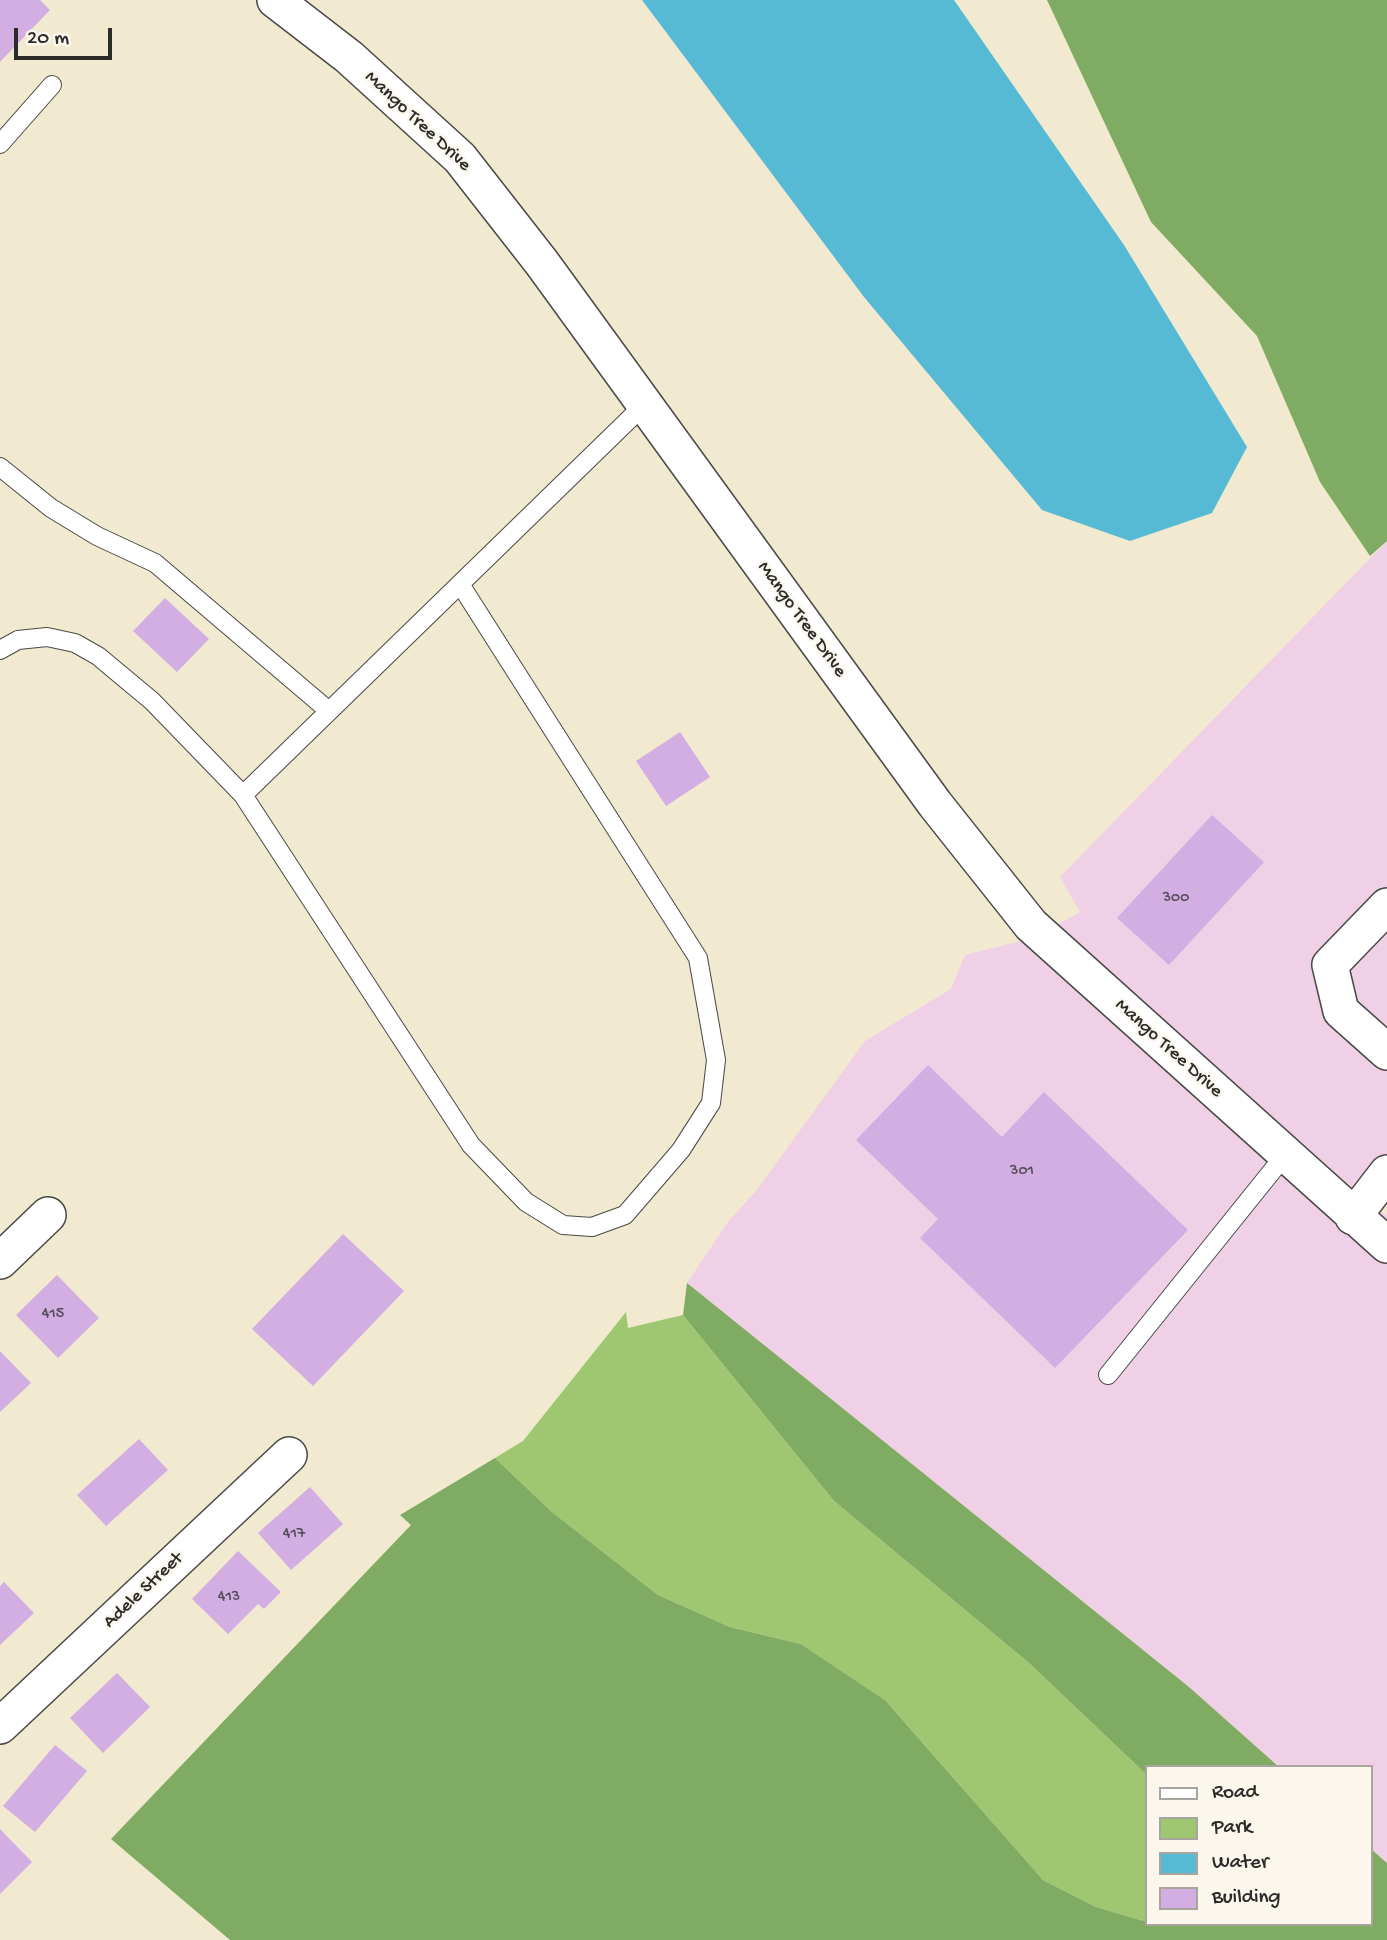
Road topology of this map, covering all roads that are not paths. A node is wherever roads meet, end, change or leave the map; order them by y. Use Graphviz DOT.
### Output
graph roads {
  1 [pos="275,0"];
  2 [pos="52,85"];
  3 [pos="0,144"];
  4 [pos="645,404"];
  5 [pos="0,467"];
  6 [pos="460,584"];
  7 [pos="0,650"];
  8 [pos="329,711"];
  9 [pos="243,795"];
  10 [pos="1387,906"];
  11 [pos="1387,1052"];
  12 [pos="1285,1155"];
  13 [pos="1387,1173"];
  14 [pos="48,1215"];
  15 [pos="1353,1217"];
  16 [pos="1387,1245"];
  17 [pos="0,1261"];
  18 [pos="1108,1375"];
  19 [pos="289,1455"];
  20 [pos="0,1726"];
  1 -- 4 [label="street, Mango Tree Drive"];
  2 -- 3 [label="lane"];
  4 -- 6 [label="lane"];
  4 -- 12 [label="street, Mango Tree Drive"];
  5 -- 8 [label="lane"];
  6 -- 8 [label="lane"];
  6 -- 9 [label="lane"];
  7 -- 9 [label="lane"];
  8 -- 9 [label="lane"];
  10 -- 11 [label="street"];
  12 -- 15 [label="street, Mango Tree Drive"];
  12 -- 18 [label="lane"];
  13 -- 15 [label="street"];
  14 -- 17 [label="street"];
  15 -- 16 [label="street, Mango Tree Drive"];
  19 -- 20 [label="street, Adele Street"];
}
